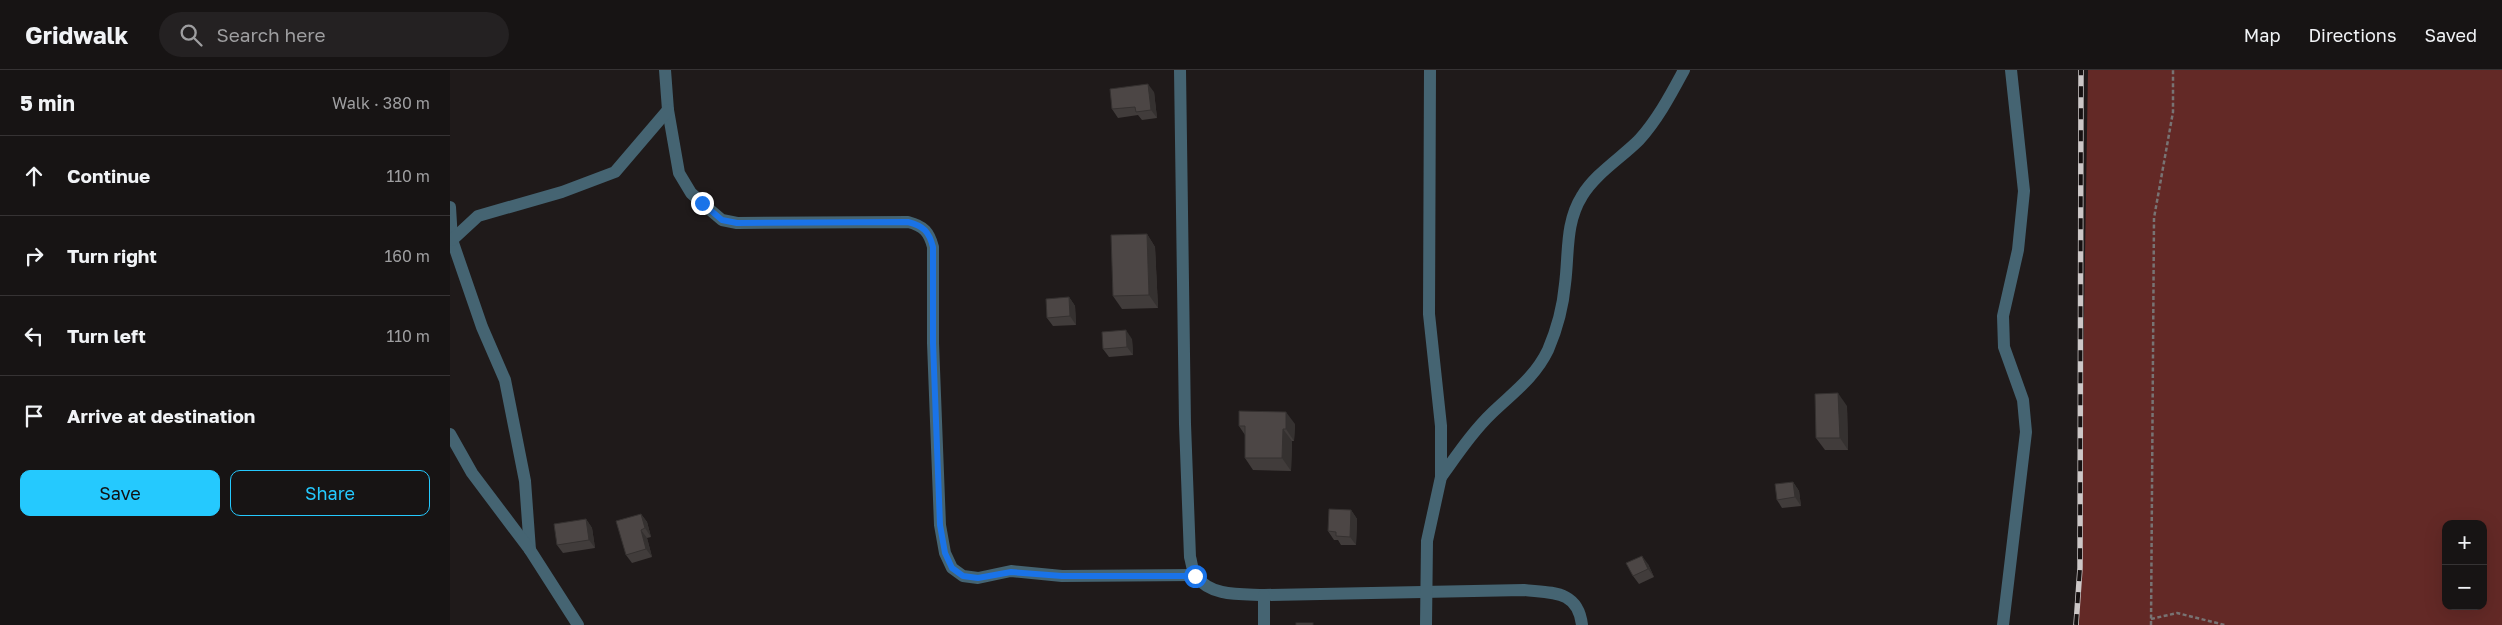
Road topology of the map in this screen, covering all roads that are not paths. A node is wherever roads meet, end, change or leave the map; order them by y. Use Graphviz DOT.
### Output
graph roads {
  1 [pos="666,70"];
  2 [pos="1180,70"];
  3 [pos="1430,70"];
  4 [pos="1684,70"];
  5 [pos="2011,70"];
  6 [pos="668,110"];
  7 [pos="450,207"];
  8 [pos="452,240"];
  9 [pos="450,434"];
  10 [pos="1441,477"];
  11 [pos="530,550"];
  12 [pos="1195,576"];
  13 [pos="1427,592"];
  14 [pos="1264,595"];
  15 [pos="578,625"];
  16 [pos="1264,625"];
  17 [pos="1426,625"];
  18 [pos="1582,625"];
  19 [pos="2003,625"];
  1 -- 6 [label="street"];
  2 -- 12 [label="street"];
  3 -- 10 [label="street"];
  4 -- 10 [label="street"];
  5 -- 19 [label="street"];
  6 -- 8 [label="street"];
  6 -- 12 [label="street"];
  7 -- 8 [label="street"];
  8 -- 11 [label="street"];
  9 -- 11 [label="street"];
  10 -- 13 [label="street"];
  11 -- 15 [label="street"];
  12 -- 14 [label="street"];
  13 -- 14 [label="street"];
  13 -- 17 [label="street"];
  13 -- 18 [label="street"];
  14 -- 16 [label="street"];
}
